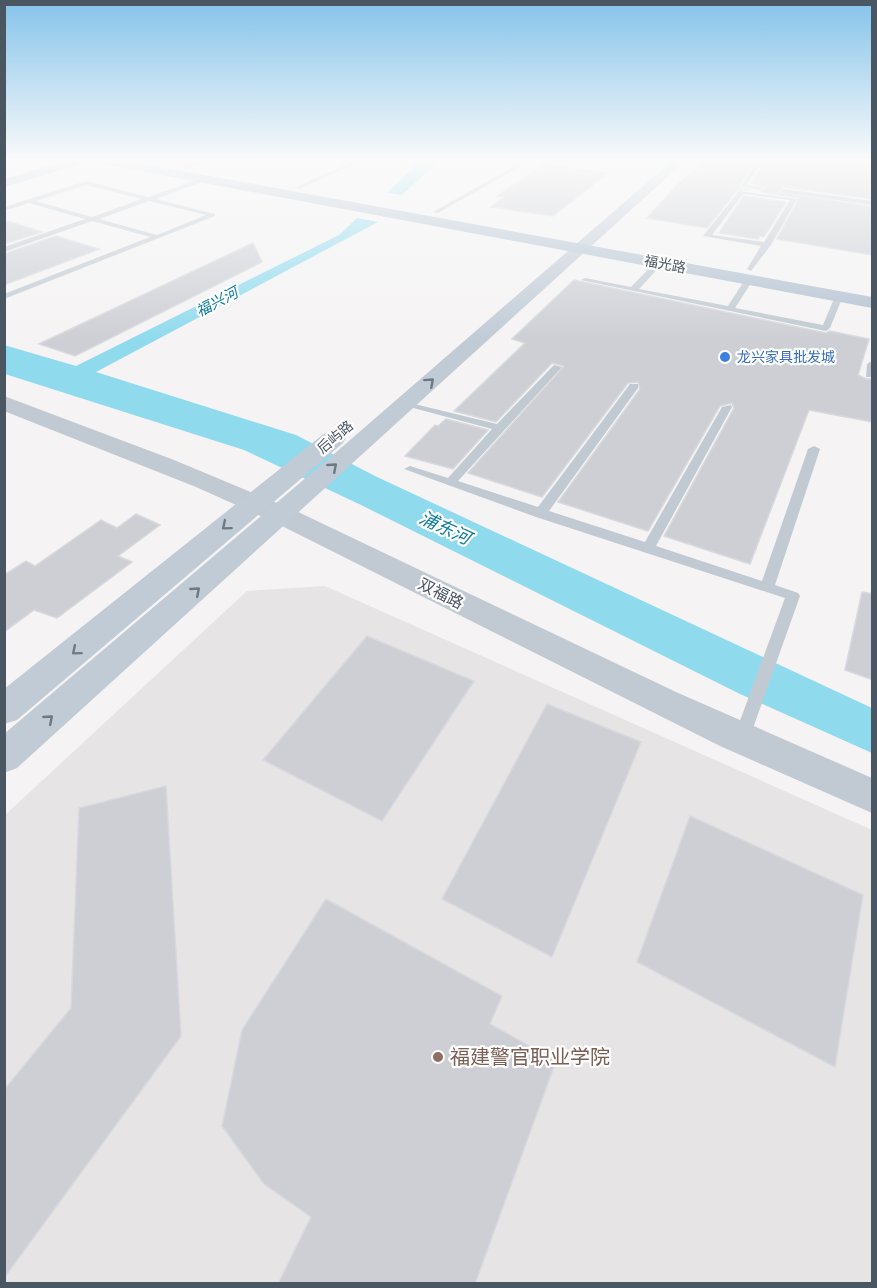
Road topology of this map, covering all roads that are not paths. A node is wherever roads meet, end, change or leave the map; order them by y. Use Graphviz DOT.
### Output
graph roads {
  1 [pos="89,220"];
  2 [pos="96,220"];
  3 [pos="202,220"];
  4 [pos="444,220"];
  5 [pos="469,220"];
  6 [pos="601,220"];
  7 [pos="605,220"];
  8 [pos="719,220"];
  9 [pos="782,220"];
  10 [pos="158,237"];
  11 [pos="577,243"];
  12 [pos="767,245"];
  13 [pos="4,250"];
  14 [pos="659,263"];
  15 [pos="750,274"];
  16 [pos="585,280"];
  17 [pos="633,290"];
  18 [pos="873,291"];
  19 [pos="839,296"];
  20 [pos="4,297"];
  21 [pos="873,303"];
  22 [pos="730,309"];
  23 [pos="448,342"];
  24 [pos="557,367"];
  25 [pos="634,386"];
  26 [pos="4,403"];
  27 [pos="406,403"];
  28 [pos="727,406"];
  29 [pos="499,428"];
  30 [pos="814,448"];
  31 [pos="410,469"];
  32 [pos="451,482"];
  33 [pos="267,509"];
  34 [pos="540,514"];
  35 [pos="648,549"];
  36 [pos="766,587"];
  37 [pos="4,710"];
  38 [pos="741,740"];
  39 [pos="4,757"];
  40 [pos="873,796"];
  1 -- 13 [label="lane"];
  2 -- 10 [label="lane"];
  3 -- 10 [label="lane"];
  4 -- 11 [label="main road, 福光路"];
  5 -- 11 [label="main road, 福光路"];
  6 -- 11 [label="main road, 后屿路"];
  7 -- 11 [label="main road, 后屿路"];
  8 -- 12 [label="lane"];
  9 -- 12 [label="lane"];
  10 -- 20 [label="lane"];
  11 -- 14 [label="main road, 福光路"];
  11 -- 15 [label="main road, 福光路"];
  11 -- 23 [label="main road, 后屿路"];
  27 -- 11 [label="main road, 后屿路, one-way"];
  12 -- 15 [label="lane"];
  14 -- 15 [label="main road, 福光路"];
  14 -- 17 [label="lane"];
  15 -- 18 [label="main road, 福光路"];
  15 -- 19 [label="main road, 福光路"];
  15 -- 22 [label="lane"];
  16 -- 17 [label="lane"];
  17 -- 22 [label="lane"];
  19 -- 21 [label="main road, 福光路"];
  19 -- 22 [label="lane"];
  24 -- 29 [label="lane"];
  25 -- 34 [label="lane"];
  26 -- 33 [label="street, 双福路"];
  27 -- 29 [label="lane"];
  27 -- 33 [label="main road, 后屿路"];
  28 -- 35 [label="lane"];
  29 -- 32 [label="lane"];
  30 -- 36 [label="lane"];
  31 -- 32 [label="lane"];
  32 -- 34 [label="lane"];
  33 -- 37 [label="main road, one-way"];
  33 -- 38 [label="street, 双福路"];
  39 -- 33 [label="main road, one-way"];
  34 -- 35 [label="lane"];
  35 -- 36 [label="lane"];
  36 -- 38 [label="lane"];
  38 -- 40 [label="street, 双福路"];
}
